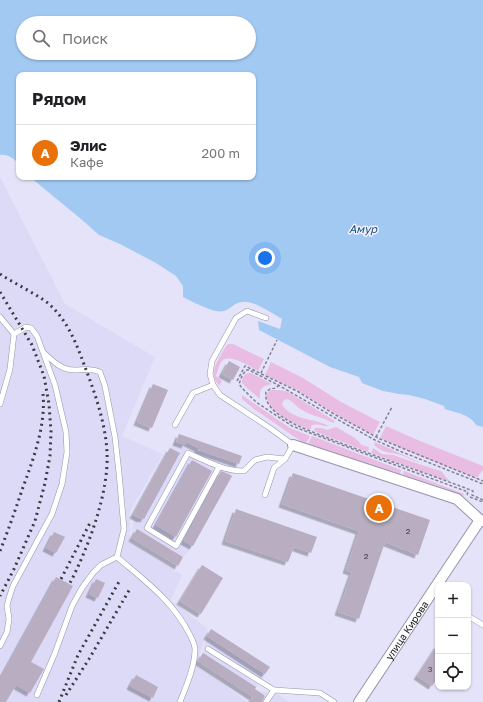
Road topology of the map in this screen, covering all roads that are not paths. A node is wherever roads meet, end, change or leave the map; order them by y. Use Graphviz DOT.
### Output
graph roads {
  1 [pos="0,317"];
  2 [pos="266,318"];
  3 [pos="14,334"];
  4 [pos="44,353"];
  5 [pos="213,385"];
  6 [pos="0,404"];
  7 [pos="175,425"];
  8 [pos="293,445"];
  9 [pos="285,459"];
  10 [pos="219,467"];
  11 [pos="265,495"];
  12 [pos="482,520"];
  13 [pos="117,557"];
  14 [pos="443,582"];
  15 [pos="435,595"];
  16 [pos="471,618"];
  17 [pos="483,625"];
  18 [pos="0,646"];
  19 [pos="208,648"];
  20 [pos="274,690"];
  21 [pos="37,695"];
  22 [pos="180,702"];
  23 [pos="266,702"];
  24 [pos="334,702"];
  25 [pos="359,702"];
  1 -- 3 [label="lane"];
  2 -- 5 [label="lane"];
  3 -- 4 [label="lane"];
  3 -- 6 [label="lane"];
  4 -- 13 [label="lane"];
  4 -- 18 [label="lane"];
  5 -- 7 [label="lane"];
  5 -- 8 [label="lane"];
  8 -- 9 [label="lane"];
  8 -- 12 [label="street"];
  9 -- 10 [label="lane"];
  9 -- 11 [label="lane"];
  10 -- 10 [label="lane"];
  12 -- 14 [label="street, улица Кирова"];
  13 -- 21 [label="lane"];
  13 -- 22 [label="lane"];
  15 -- 25 [label="street, улица Кирова"];
  16 -- 17 [label="lane"];
  19 -- 20 [label="lane"];
  20 -- 23 [label="lane"];
  20 -- 24 [label="lane"];
}
